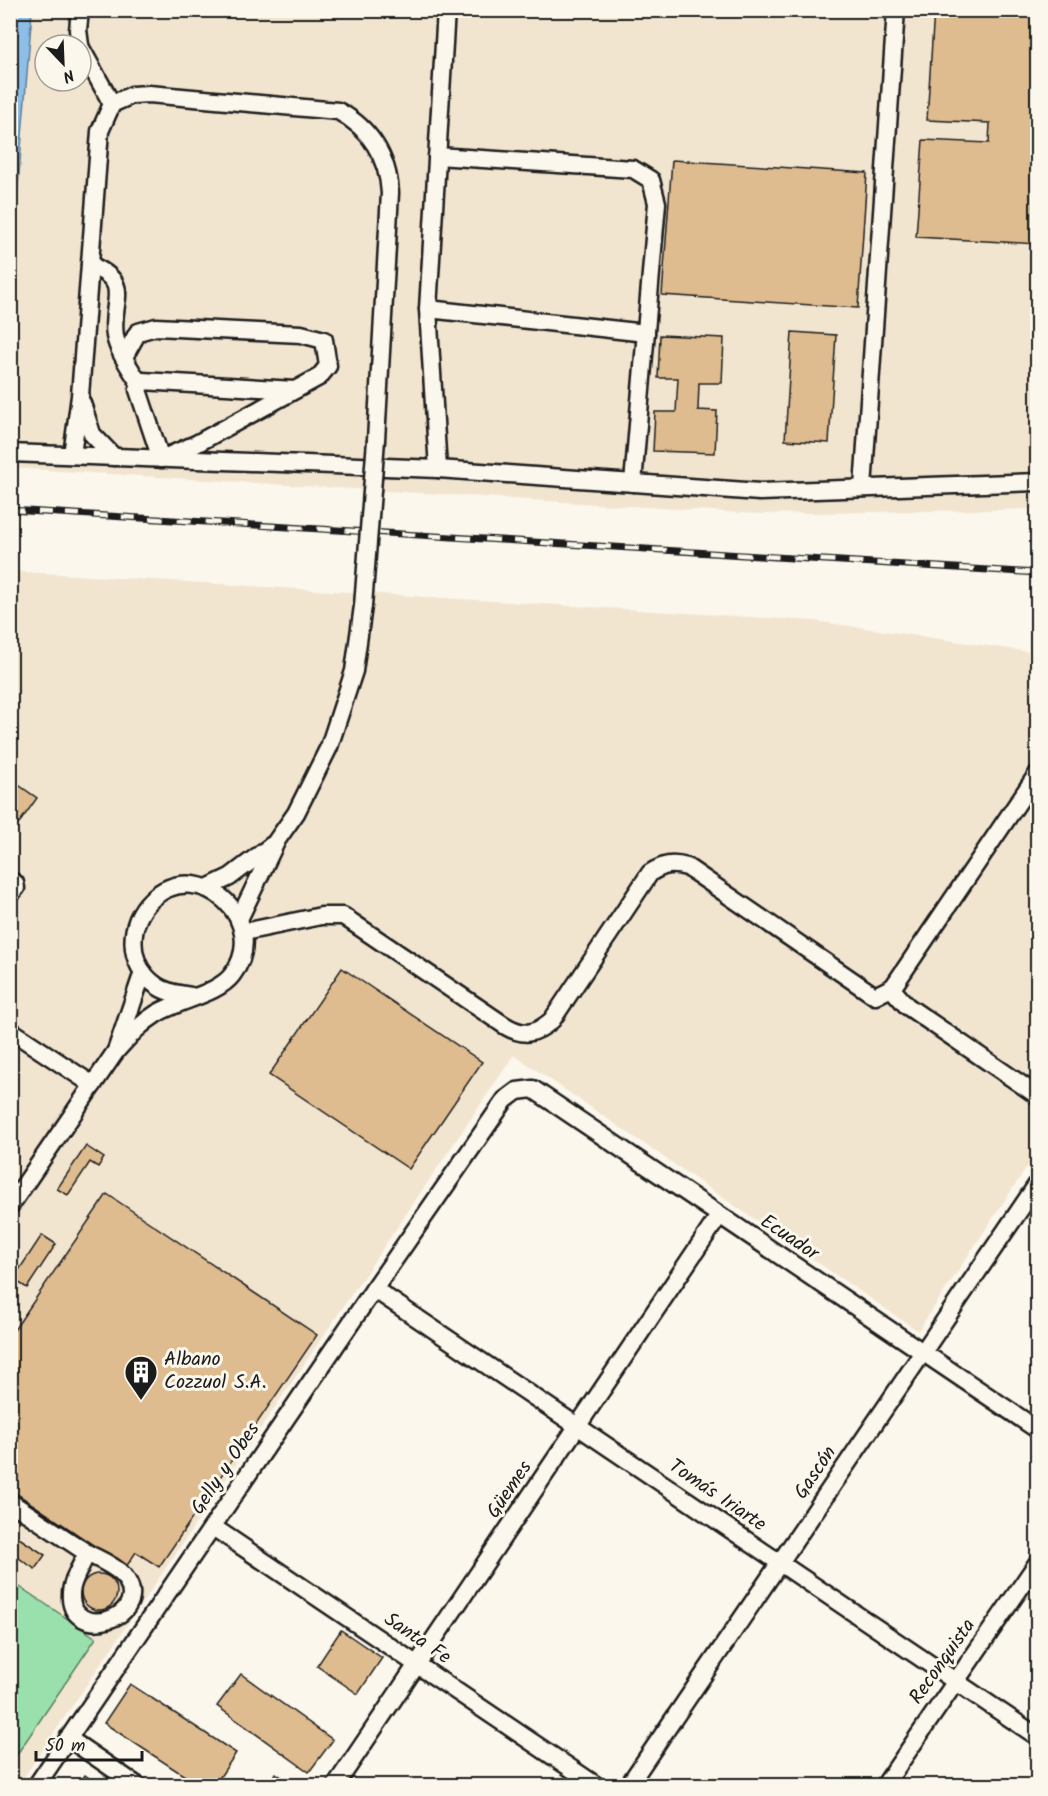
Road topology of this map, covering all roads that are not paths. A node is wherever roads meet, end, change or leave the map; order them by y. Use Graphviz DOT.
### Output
graph roads {
  1 [pos="80,10"];
  2 [pos="446,10"];
  3 [pos="896,10"];
  4 [pos="79,33"];
  5 [pos="93,69"];
  6 [pos="112,104"];
  7 [pos="437,156"];
  8 [pos="90,265"];
  9 [pos="428,309"];
  10 [pos="646,333"];
  11 [pos="124,357"];
  12 [pos="139,383"];
  13 [pos="295,390"];
  14 [pos="81,396"];
  15 [pos="10,453"];
  16 [pos="72,455"];
  17 [pos="114,457"];
  18 [pos="161,459"];
  19 [pos="438,469"];
  20 [pos="1038,482"];
  21 [pos="633,483"];
  22 [pos="863,488"];
  23 [pos="1038,773"];
  24 [pos="277,840"];
  25 [pos="10,880"];
  26 [pos="207,888"];
  27 [pos="10,895"];
  28 [pos="242,925"];
  29 [pos="143,972"];
  30 [pos="891,987"];
  31 [pos="191,996"];
  32 [pos="10,1030"];
  33 [pos="116,1051"];
  34 [pos="93,1085"];
  35 [pos="516,1091"];
  36 [pos="1038,1096"];
  37 [pos="1038,1183"];
  38 [pos="10,1206"];
  39 [pos="719,1216"];
  40 [pos="374,1289"];
  41 [pos="924,1353"];
  42 [pos="579,1427"];
  43 [pos="1038,1430"];
  44 [pos="10,1502"];
  45 [pos="213,1527"];
  46 [pos="87,1553"];
  47 [pos="1038,1562"];
  48 [pos="779,1564"];
  49 [pos="416,1664"];
  50 [pos="955,1681"];
  51 [pos="68,1737"];
  52 [pos="1038,1737"];
  53 [pos="36,1785"];
  54 [pos="138,1785"];
  55 [pos="335,1785"];
  56 [pos="597,1785"];
  57 [pos="628,1785"];
  58 [pos="884,1785"];
  1 -- 4 [label="street"];
  2 -- 7 [label="street"];
  3 -- 22 [label="street"];
  5 -- 6 [label="street"];
  6 -- 8 [label="street"];
  6 -- 24 [label="street, bridge"];
  7 -- 9 [label="street"];
  7 -- 10 [label="street"];
  8 -- 11 [label="street"];
  8 -- 14 [label="street"];
  9 -- 10 [label="street"];
  9 -- 19 [label="street"];
  10 -- 21 [label="street"];
  11 -- 12 [label="street"];
  11 -- 13 [label="street"];
  12 -- 13 [label="street"];
  12 -- 18 [label="street"];
  13 -- 18 [label="street"];
  14 -- 16 [label="street"];
  14 -- 17 [label="street"];
  15 -- 16 [label="street"];
  16 -- 17 [label="street"];
  17 -- 18 [label="street"];
  18 -- 19 [label="street"];
  19 -- 21 [label="street"];
  20 -- 22 [label="street"];
  21 -- 22 [label="street"];
  23 -- 30 [label="street"];
  24 -- 26 [label="street"];
  24 -- 28 [label="street"];
  25 -- 27 [label="street"];
  26 -- 28 [label="street"];
  26 -- 29 [label="street"];
  28 -- 30 [label="street"];
  28 -- 31 [label="street"];
  29 -- 31 [label="street"];
  29 -- 33 [label="street"];
  30 -- 36 [label="street"];
  31 -- 33 [label="street"];
  32 -- 34 [label="street"];
  33 -- 34 [label="street"];
  34 -- 38 [label="street"];
  35 -- 39 [label="street, Ecuador"];
  35 -- 40 [label="street, Gelly y Obes"];
  37 -- 41 [label="street, Gascón"];
  39 -- 41 [label="street, Ecuador"];
  39 -- 42 [label="street, Güemes"];
  40 -- 42 [label="street, Tomás Iriarte"];
  40 -- 45 [label="street, Gelly y Obes"];
  41 -- 43 [label="street, Ecuador"];
  41 -- 48 [label="street, Gascón"];
  42 -- 48 [label="street, Tomás Iriarte"];
  42 -- 49 [label="street, Güemes"];
  44 -- 46 [label="street"];
  45 -- 49 [label="street, Santa Fe"];
  45 -- 51 [label="street, Gelly y Obes"];
  47 -- 50 [label="street, Reconquista"];
  48 -- 50 [label="street, Tomás Iriarte"];
  48 -- 57 [label="street, Gascón"];
  49 -- 55 [label="street, Güemes"];
  49 -- 56 [label="street, Santa Fe"];
  50 -- 52 [label="street, Tomás Iriarte"];
  50 -- 58 [label="street, Reconquista"];
  51 -- 53 [label="street, Gelly y Obes"];
  51 -- 54 [label="street"];
}
